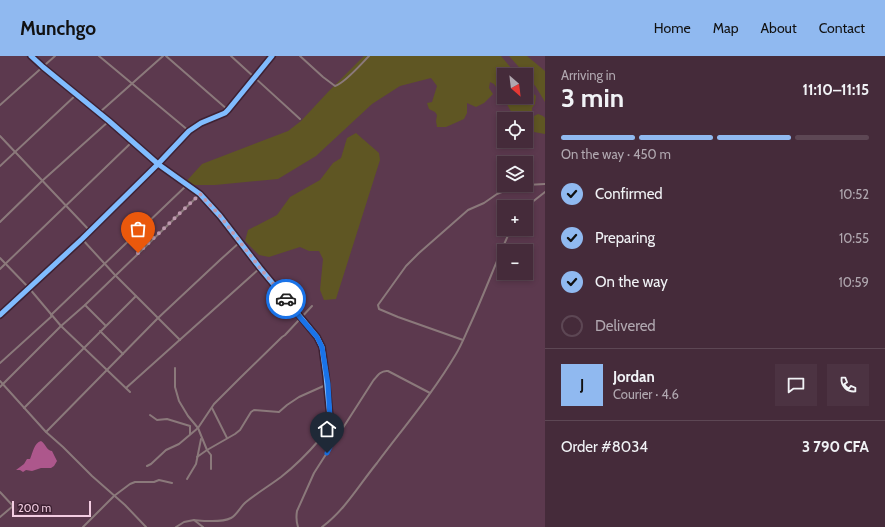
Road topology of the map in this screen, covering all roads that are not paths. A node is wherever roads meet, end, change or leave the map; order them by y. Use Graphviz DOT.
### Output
graph roads {
  1 [pos="31,56"];
  2 [pos="55,56"];
  3 [pos="99,56"];
  4 [pos="165,56"];
  5 [pos="231,56"];
  6 [pos="272,56"];
  7 [pos="300,56"];
  8 [pos="369,56"];
  9 [pos="43,67"];
  10 [pos="255,77"];
  11 [pos="132,84"];
  12 [pos="77,94"];
  13 [pos="0,105"];
  14 [pos="228,110"];
  15 [pos="100,112"];
  16 [pos="300,119"];
  17 [pos="110,121"];
  18 [pos="189,131"];
  19 [pos="0,136"];
  20 [pos="133,142"];
  21 [pos="14,152"];
  22 [pos="158,164"];
  23 [pos="0,166"];
  24 [pos="42,181"];
  25 [pos="188,184"];
  26 [pos="545,184"];
  27 [pos="545,192"];
  28 [pos="200,194"];
  29 [pos="533,201"];
  30 [pos="66,206"];
  31 [pos="0,222"];
  32 [pos="90,231"];
  33 [pos="508,236"];
  34 [pos="82,239"];
  35 [pos="240,242"];
  36 [pos="0,258"];
  37 [pos="6,264"];
  38 [pos="105,264"];
  39 [pos="260,268"];
  40 [pos="0,269"];
  41 [pos="115,275"];
  42 [pos="29,288"];
  43 [pos="136,296"];
  44 [pos="85,305"];
  45 [pos="312,306"];
  46 [pos="0,315"];
  47 [pos="52,316"];
  48 [pos="158,318"];
  49 [pos="300,318"];
  50 [pos="106,325"];
  51 [pos="61,326"];
  52 [pos="100,331"];
  53 [pos="180,340"];
  54 [pos="463,340"];
  55 [pos="84,348"];
  56 [pos="123,354"];
  57 [pos="0,363"];
  58 [pos="175,368"];
  59 [pos="107,370"];
  60 [pos="0,381"];
  61 [pos="3,384"];
  62 [pos="328,384"];
  63 [pos="0,387"];
  64 [pos="126,388"];
  65 [pos="130,392"];
  66 [pos="430,393"];
  67 [pos="24,408"];
  68 [pos="212,408"];
  69 [pos="150,415"];
  70 [pos="198,428"];
  71 [pos="46,432"];
  72 [pos="190,435"];
  73 [pos="201,438"];
  74 [pos="227,438"];
  75 [pos="320,438"];
  76 [pos="331,445"];
  77 [pos="207,450"];
  78 [pos="197,458"];
  79 [pos="147,466"];
  80 [pos="212,469"];
  81 [pos="187,479"];
  82 [pos="172,483"];
  83 [pos="0,492"];
  84 [pos="114,496"];
  85 [pos="0,517"];
  86 [pos="194,520"];
  87 [pos="83,527"];
  88 [pos="146,527"];
  89 [pos="176,527"];
  90 [pos="203,527"];
  91 [pos="298,527"];
  92 [pos="322,527"];
  1 -- 9 [label="street"];
  2 -- 9 [label="street"];
  3 -- 11 [label="street"];
  4 -- 11 [label="street"];
  4 -- 14 [label="street"];
  5 -- 10 [label="street"];
  6 -- 10 [label="street"];
  7 -- 8 [label="street"];
  9 -- 12 [label="street"];
  9 -- 13 [label="street"];
  10 -- 14 [label="street"];
  10 -- 16 [label="street"];
  11 -- 15 [label="street"];
  11 -- 18 [label="street"];
  12 -- 15 [label="street"];
  12 -- 21 [label="street"];
  14 -- 18 [label="street"];
  15 -- 17 [label="street"];
  17 -- 20 [label="street"];
  17 -- 24 [label="street"];
  18 -- 22 [label="street"];
  19 -- 21 [label="street"];
  20 -- 22 [label="street"];
  20 -- 30 [label="street"];
  21 -- 23 [label="street"];
  21 -- 24 [label="street"];
  22 -- 25 [label="street"];
  22 -- 32 [label="street"];
  24 -- 30 [label="street"];
  24 -- 31 [label="street"];
  25 -- 28 [label="street"];
  25 -- 38 [label="street"];
  26 -- 54 [label="street"];
  27 -- 29 [label="street"];
  28 -- 35 [label="street"];
  28 -- 41 [label="street"];
  30 -- 32 [label="street"];
  30 -- 37 [label="street"];
  32 -- 34 [label="street"];
  33 -- 54 [label="street"];
  34 -- 38 [label="street"];
  34 -- 42 [label="street"];
  35 -- 39 [label="street"];
  35 -- 48 [label="street"];
  36 -- 37 [label="street"];
  37 -- 40 [label="street"];
  37 -- 42 [label="street"];
  38 -- 41 [label="street"];
  38 -- 47 [label="street"];
  39 -- 49 [label="street"];
  39 -- 53 [label="street"];
  41 -- 43 [label="street"];
  41 -- 44 [label="street"];
  42 -- 46 [label="street"];
  42 -- 47 [label="street"];
  43 -- 48 [label="street"];
  43 -- 50 [label="street"];
  44 -- 50 [label="street"];
  44 -- 51 [label="street"];
  45 -- 49 [label="street"];
  47 -- 51 [label="street"];
  47 -- 57 [label="street"];
  48 -- 53 [label="street"];
  48 -- 56 [label="street"];
  49 -- 62 [label="street"];
  49 -- 68 [label="street"];
  50 -- 52 [label="street"];
  51 -- 55 [label="street"];
  51 -- 61 [label="street"];
  52 -- 55 [label="street"];
  52 -- 56 [label="street"];
  53 -- 64 [label="street"];
  54 -- 66 [label="street"];
  55 -- 59 [label="street"];
  55 -- 67 [label="street"];
  56 -- 59 [label="street"];
  58 -- 70 [label="street"];
  59 -- 64 [label="street"];
  59 -- 71 [label="street"];
  60 -- 61 [label="street"];
  61 -- 63 [label="street"];
  61 -- 67 [label="street"];
  62 -- 74 [label="street"];
  62 -- 75 [label="street"];
  64 -- 65 [label="street"];
  66 -- 76 [label="street"];
  66 -- 92 [label="street"];
  67 -- 71 [label="street"];
  68 -- 70 [label="street"];
  68 -- 74 [label="street"];
  69 -- 72 [label="street"];
  70 -- 72 [label="street"];
  70 -- 73 [label="street"];
  71 -- 84 [label="street"];
  72 -- 79 [label="street"];
  73 -- 77 [label="street"];
  73 -- 78 [label="street"];
  74 -- 77 [label="street"];
  75 -- 76 [label="street"];
  75 -- 86 [label="street"];
  76 -- 91 [label="street"];
  77 -- 78 [label="street"];
  77 -- 80 [label="street"];
  78 -- 81 [label="street"];
  82 -- 84 [label="street"];
  83 -- 85 [label="street"];
  84 -- 87 [label="street"];
  84 -- 88 [label="street"];
  86 -- 89 [label="street"];
  86 -- 90 [label="street"];
}
